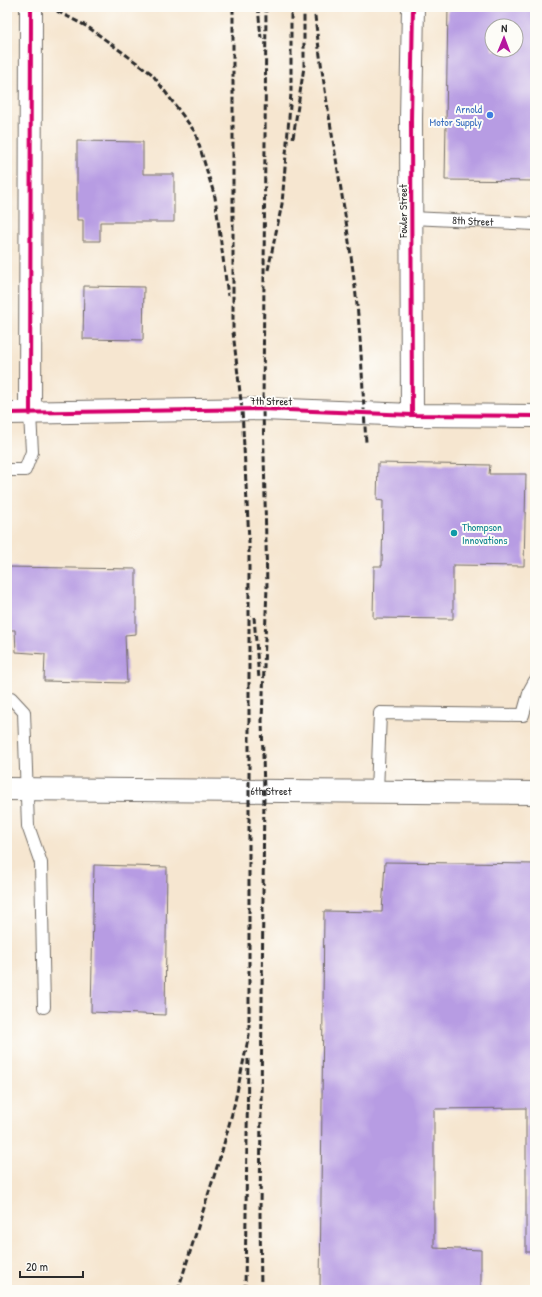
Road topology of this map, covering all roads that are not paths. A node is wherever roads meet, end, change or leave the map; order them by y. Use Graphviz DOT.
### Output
graph roads {
  1 [pos="31,7"];
  2 [pos="413,7"];
  3 [pos="412,218"];
  4 [pos="535,224"];
  5 [pos="7,413"];
  6 [pos="30,414"];
  7 [pos="412,415"];
  8 [pos="535,416"];
  9 [pos="7,470"];
  10 [pos="533,687"];
  11 [pos="7,698"];
  12 [pos="532,705"];
  13 [pos="17,789"];
  14 [pos="377,792"];
  15 [pos="535,793"];
  16 [pos="44,1008"];
  1 -- 6 [label="street"];
  2 -- 3 [label="street, Fowler Street"];
  3 -- 4 [label="lane, 8th Street"];
  3 -- 7 [label="street, Fowler Street"];
  5 -- 6 [label="street, 7th Street"];
  6 -- 7 [label="street, 7th Street"];
  6 -- 9 [label="lane"];
  7 -- 8 [label="street, 7th Street"];
  10 -- 12 [label="lane"];
  11 -- 13 [label="lane"];
  12 -- 14 [label="lane"];
  13 -- 14 [label="street, 6th Street"];
  13 -- 16 [label="lane"];
  14 -- 15 [label="street, 6th Street"];
}
